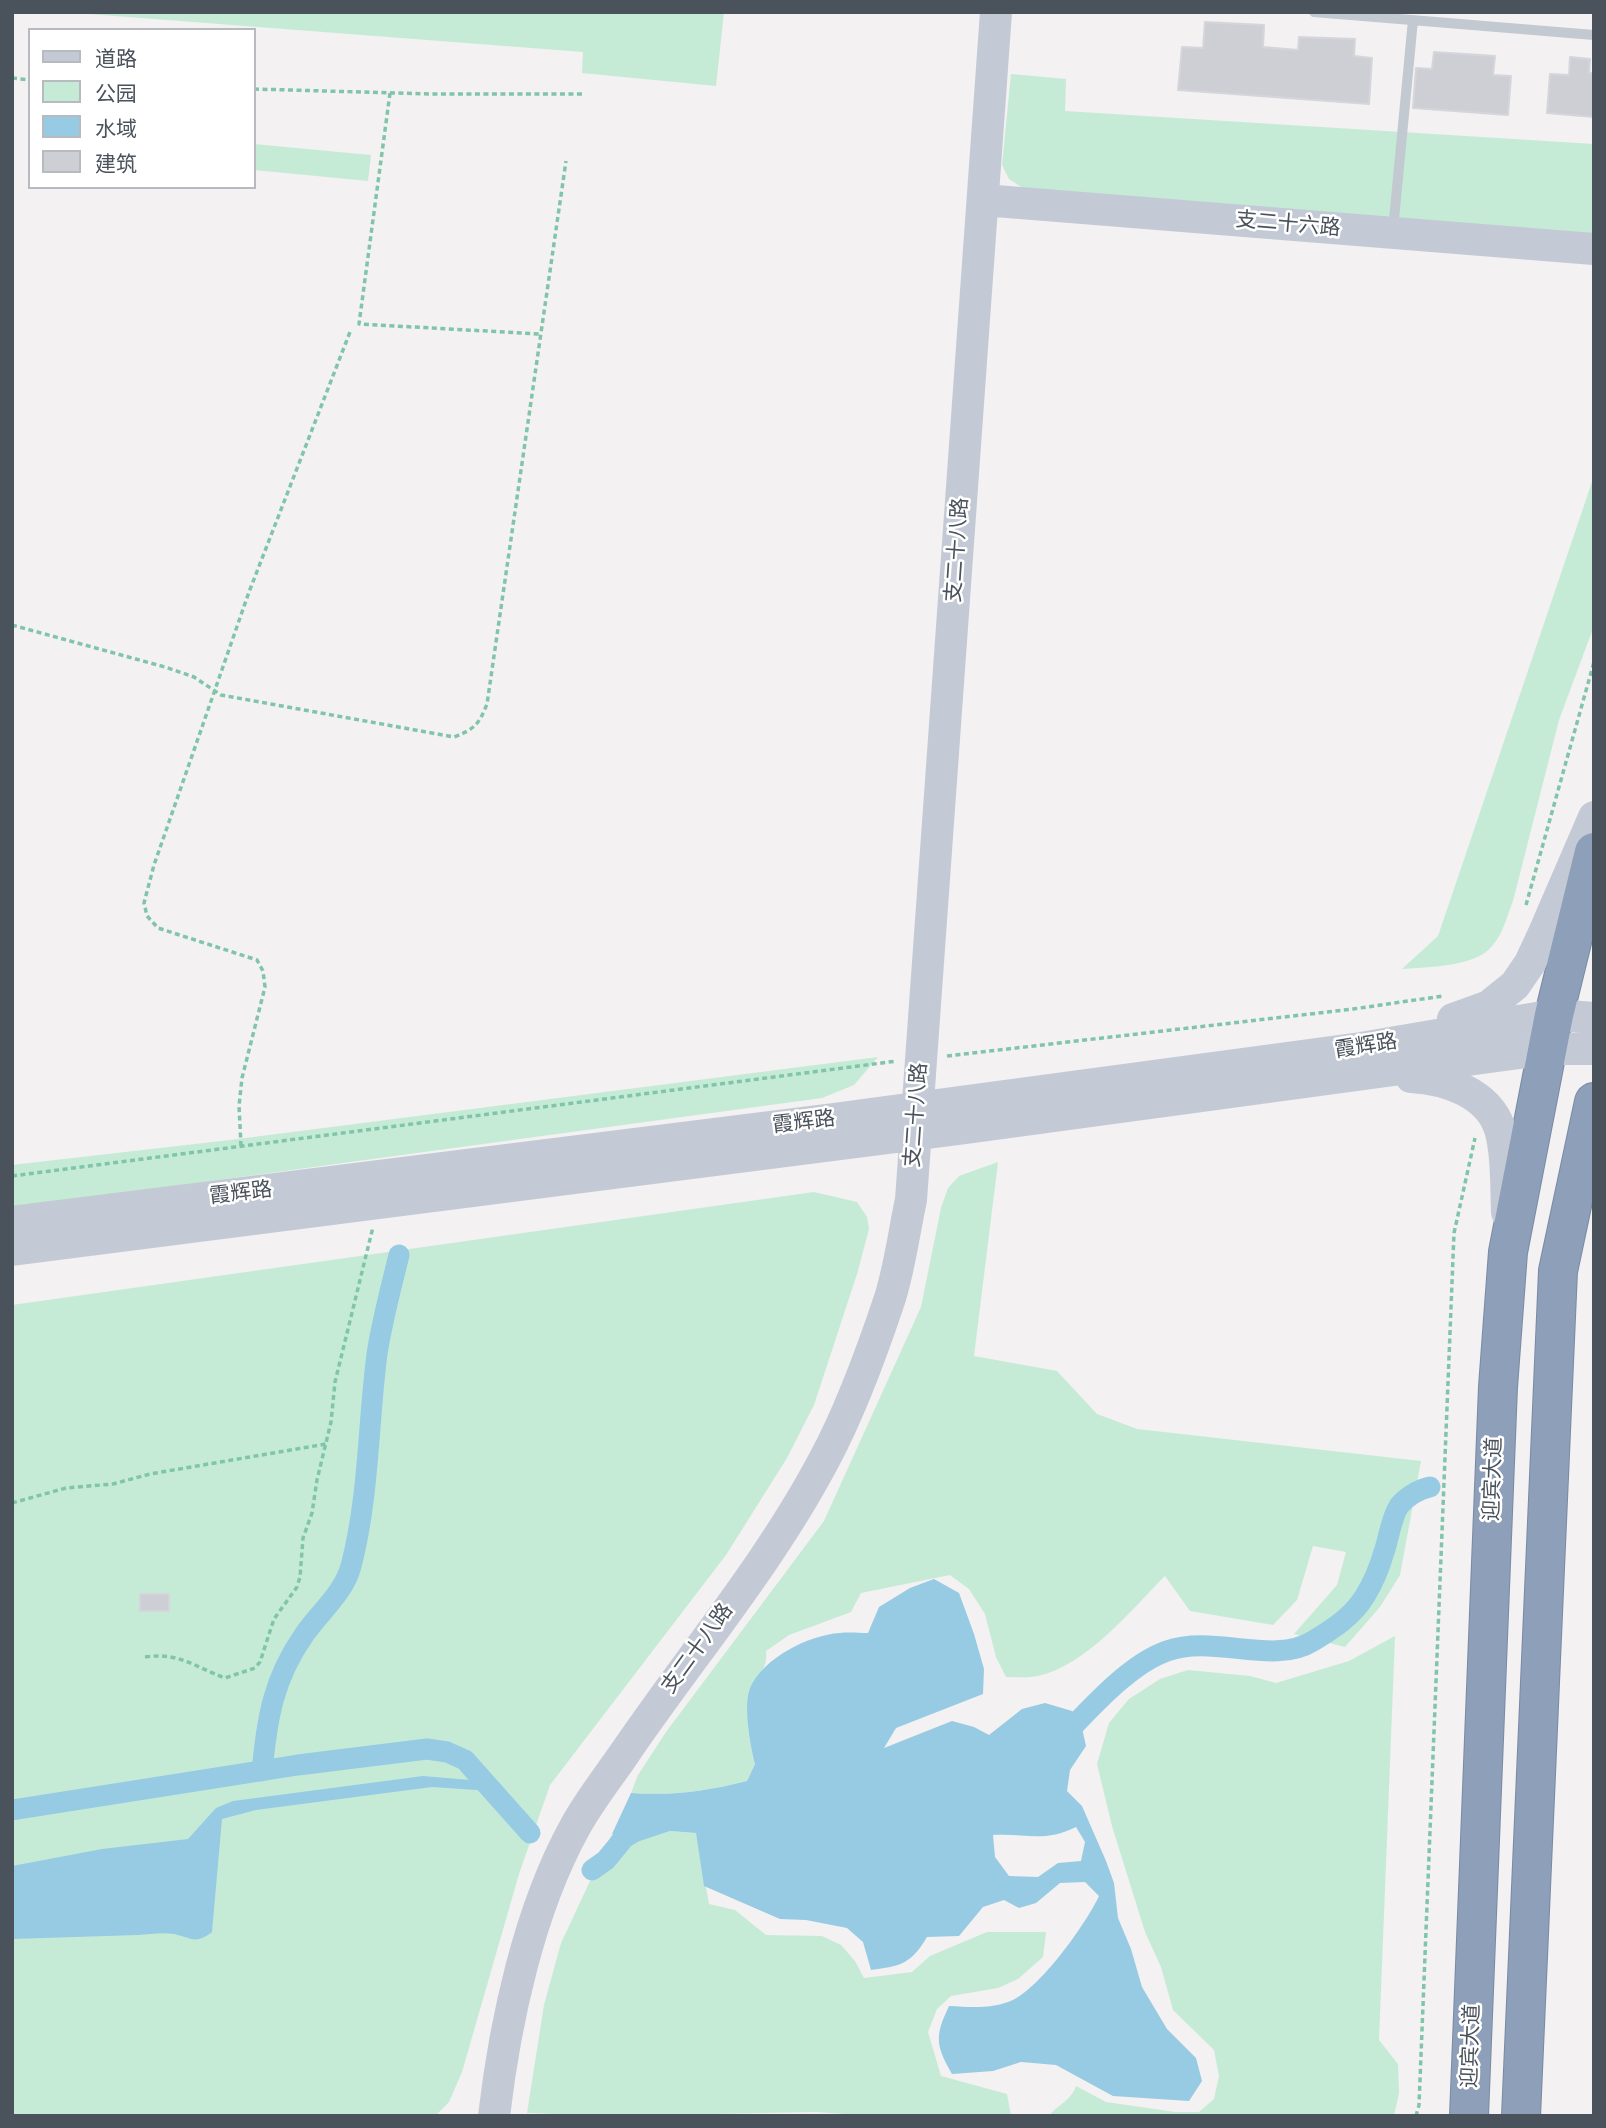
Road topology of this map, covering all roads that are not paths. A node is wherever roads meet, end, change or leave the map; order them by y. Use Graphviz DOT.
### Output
graph roads {
  1 [pos="996,12"];
  2 [pos="1314,12"];
  3 [pos="1413,20"];
  4 [pos="1594,35"];
  5 [pos="983,201"];
  6 [pos="1393,233"];
  7 [pos="1594,249"];
  8 [pos="1594,817"];
  9 [pos="1594,852"];
  10 [pos="1594,1018"];
  11 [pos="1551,1032"];
  12 [pos="1594,1049"];
  13 [pos="1363,1061"];
  14 [pos="1594,1102"];
  15 [pos="917,1121"];
  16 [pos="1594,1166"];
  17 [pos="12,1222"];
  18 [pos="12,1250"];
  19 [pos="1508,1252"];
  20 [pos="1558,1271"];
  21 [pos="1473,2024"];
  22 [pos="1525,2028"];
  23 [pos="494,2116"];
  24 [pos="1457,2116"];
  25 [pos="1469,2116"];
  26 [pos="1521,2116"];
  27 [pos="1536,2116"];
  1 -- 5 [label="street, 支二十八路"];
  2 -- 3 [label="lane"];
  3 -- 4 [label="lane"];
  3 -- 6 [label="lane"];
  5 -- 6 [label="street, 支二十六路"];
  5 -- 15 [label="street, 支二十八路"];
  6 -- 7 [label="street, 支二十六路"];
  8 -- 13 [label="street"];
  9 -- 11 [label="highway, 迎宾大道"];
  10 -- 11 [label="street, 霞辉路"];
  11 -- 12 [label="street, 霞辉路"];
  11 -- 13 [label="street, 霞辉路"];
  11 -- 19 [label="highway, 迎宾大道"];
  13 -- 15 [label="street, 霞辉路"];
  13 -- 19 [label="street"];
  14 -- 20 [label="highway"];
  15 -- 17 [label="street, 霞辉路"];
  15 -- 18 [label="street, 霞辉路"];
  15 -- 23 [label="street, 支二十八路"];
  16 -- 20 [label="street"];
  19 -- 21 [label="highway, 迎宾大道"];
  20 -- 22 [label="highway"];
  21 -- 24 [label="street"];
  21 -- 25 [label="highway, 迎宾大道"];
  22 -- 26 [label="highway"];
  22 -- 27 [label="street"];
}
